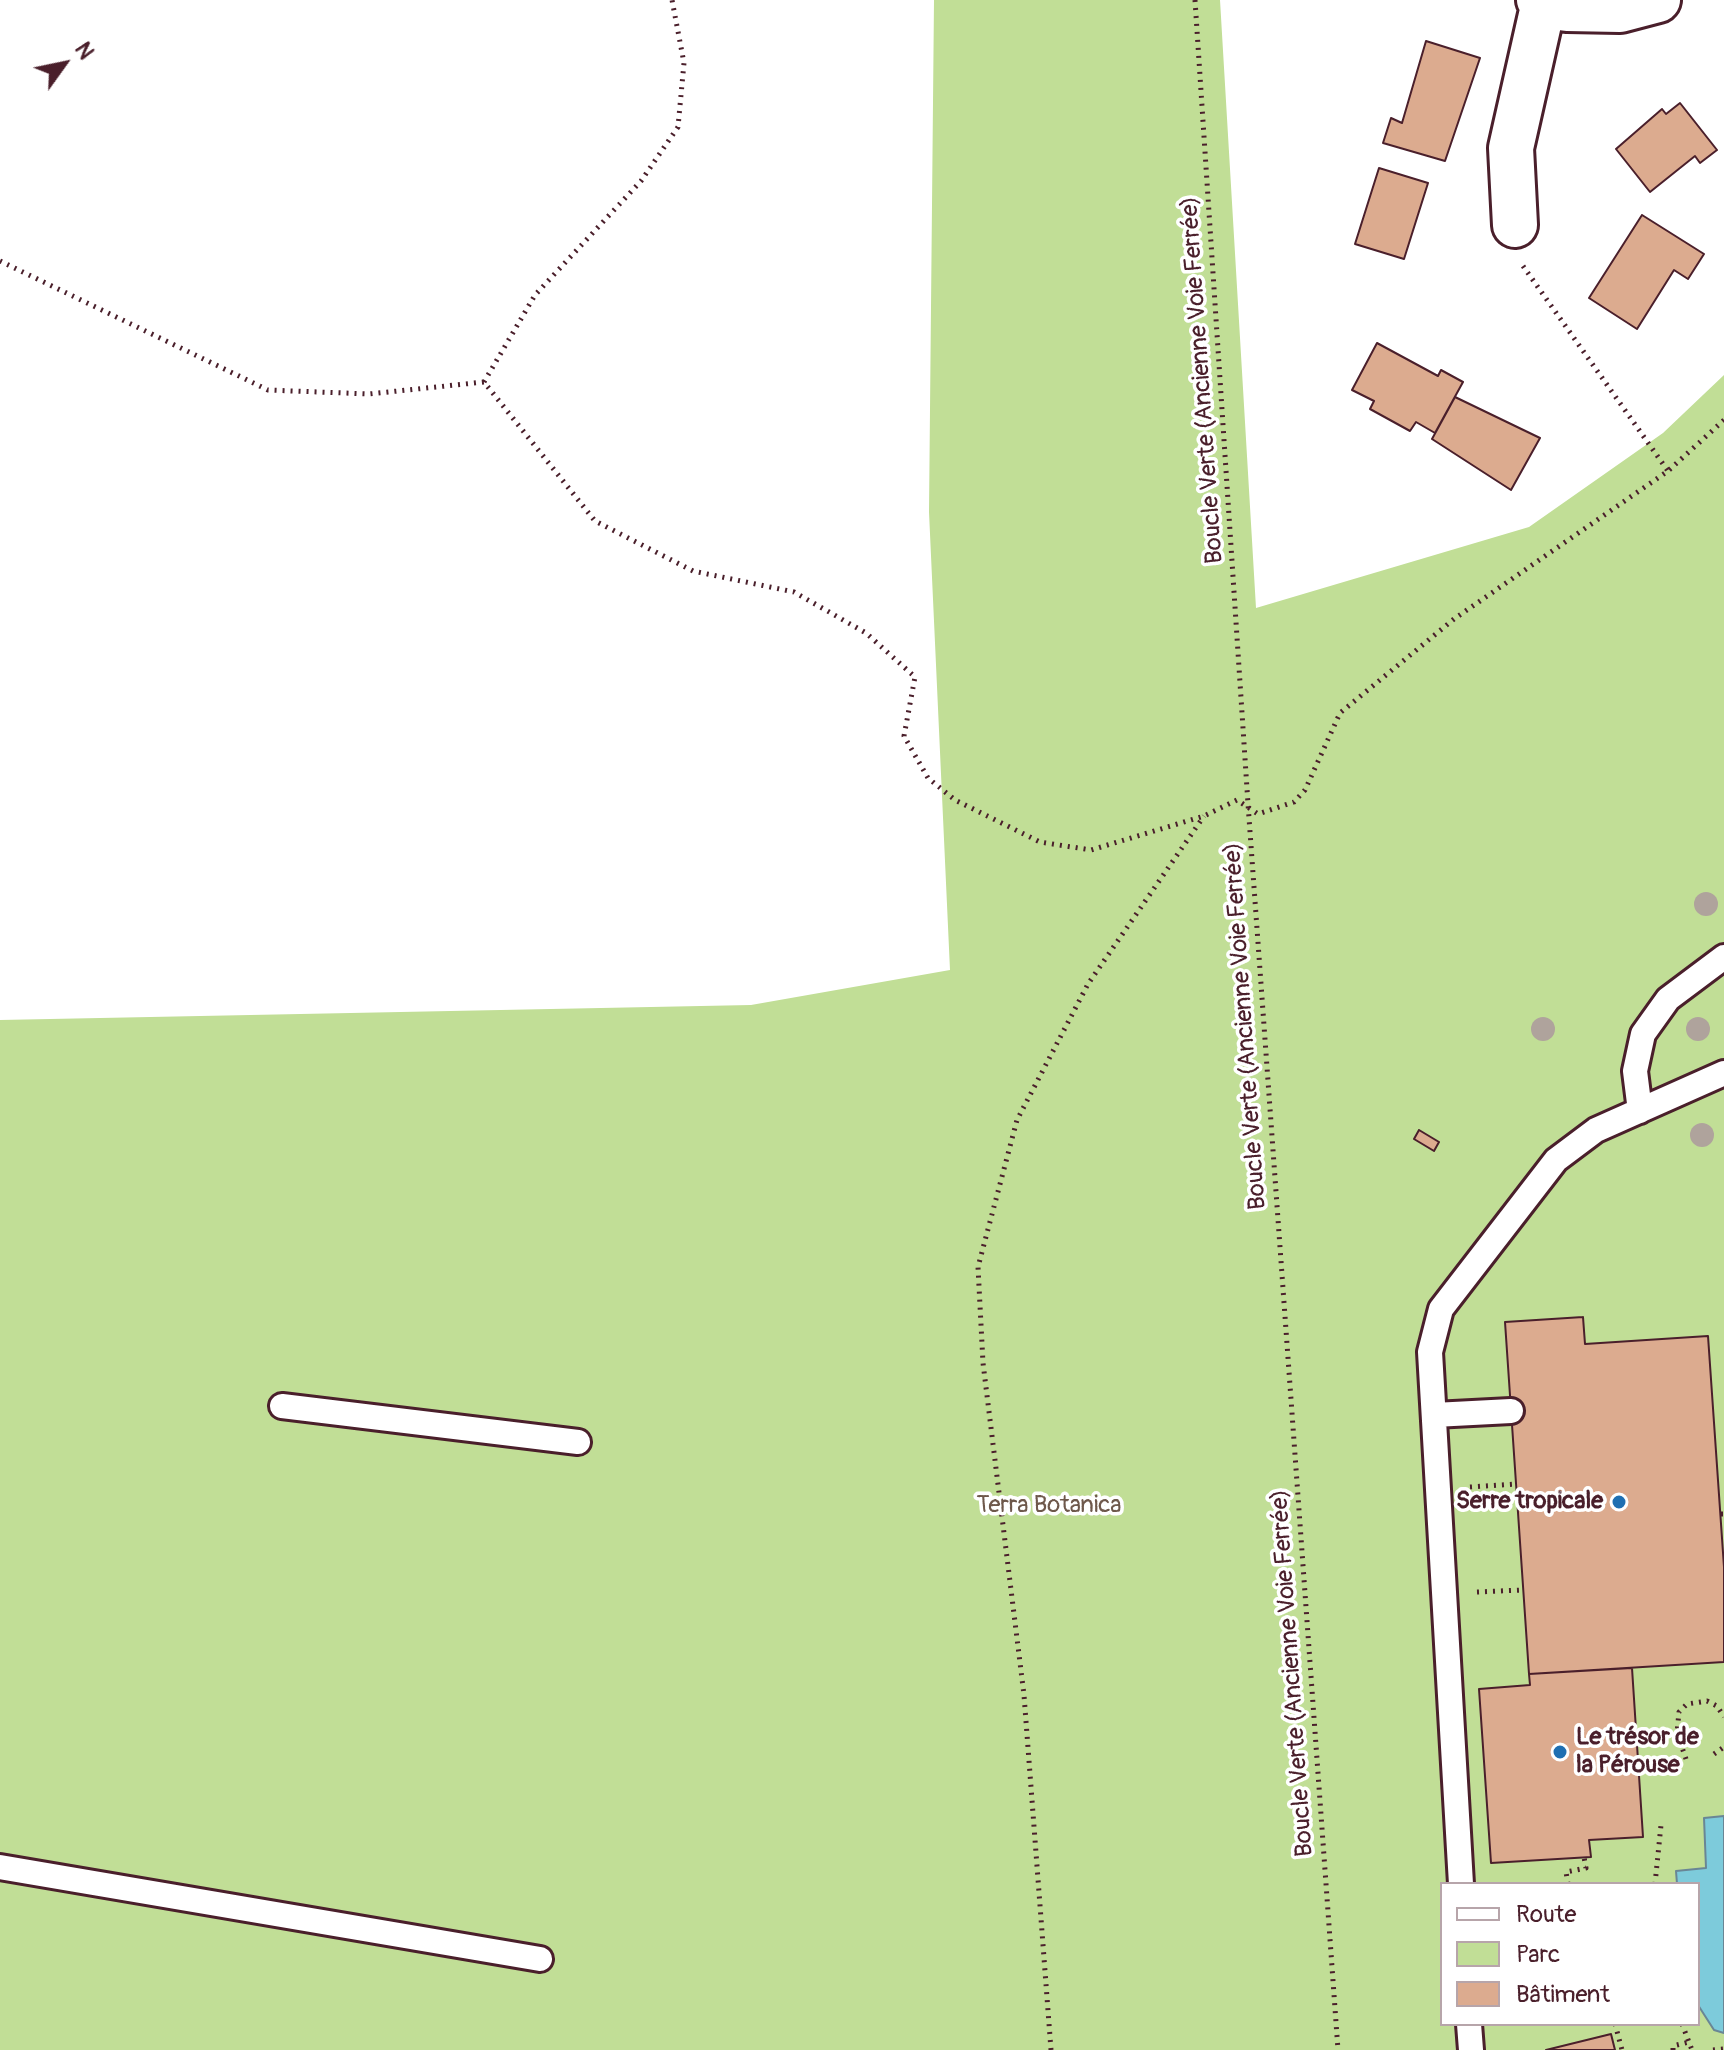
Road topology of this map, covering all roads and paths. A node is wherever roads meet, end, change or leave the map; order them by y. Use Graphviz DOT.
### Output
graph roads {
  1 [pos="672,0"];
  2 [pos="1195,0"];
  3 [pos="1658,0"];
  4 [pos="1541,3"];
  5 [pos="1515,225"];
  6 [pos="0,261"];
  7 [pos="484,382"];
  8 [pos="1724,420"];
  9 [pos="1668,471"];
  10 [pos="1248,804"];
  11 [pos="1204,816"];
  12 [pos="1724,957"];
  13 [pos="1724,1073"];
  14 [pos="1640,1111"];
  15 [pos="282,1406"];
  16 [pos="1511,1411"];
  17 [pos="1434,1415"];
  18 [pos="578,1442"];
  19 [pos="1516,1484"];
  20 [pos="1438,1490"];
  21 [pos="1523,1590"];
  22 [pos="1444,1593"];
  23 [pos="1724,1702"];
  24 [pos="1717,1706"];
  25 [pos="1724,1717"];
  26 [pos="1724,1747"];
  27 [pos="1714,1754"];
  28 [pos="1686,1759"];
  29 [pos="1661,1825"];
  30 [pos="1584,1857"];
  31 [pos="0,1867"];
  32 [pos="1461,1882"];
  33 [pos="1568,1882"];
  34 [pos="1655,1882"];
  35 [pos="540,1959"];
  36 [pos="1469,2026"];
  37 [pos="1616,2026"];
  38 [pos="1683,2026"];
  39 [pos="1689,2042"];
  40 [pos="1724,2049"];
  41 [pos="1051,2050"];
  42 [pos="1338,2050"];
  43 [pos="1471,2050"];
  44 [pos="1622,2050"];
  45 [pos="1673,2050"];
  46 [pos="1692,2050"];
  47 [pos="1713,2050"];
  1 -- 7 [label="path"];
  2 -- 10 [label="path, Boucle Verte (Ancienne Voie Ferrée)"];
  3 -- 4 [label="street"];
  4 -- 5 [label="street"];
  5 -- 9 [label="path"];
  6 -- 7 [label="path"];
  7 -- 11 [label="path"];
  8 -- 9 [label="path"];
  9 -- 10 [label="path"];
  10 -- 11 [label="path"];
  10 -- 42 [label="path, Boucle Verte (Ancienne Voie Ferrée)"];
  11 -- 41 [label="path"];
  12 -- 14 [label="lane"];
  13 -- 14 [label="lane"];
  14 -- 17 [label="lane"];
  15 -- 18 [label="lane"];
  16 -- 17 [label="lane"];
  17 -- 20 [label="lane"];
  19 -- 20 [label="path"];
  20 -- 22 [label="lane"];
  21 -- 22 [label="path"];
  22 -- 32 [label="lane"];
  23 -- 24 [label="path"];
  24 -- 25 [label="path"];
  24 -- 28 [label="path"];
  26 -- 27 [label="path"];
  29 -- 34 [label="path"];
  30 -- 33 [label="path"];
  31 -- 35 [label="lane"];
  36 -- 43 [label="lane"];
  37 -- 44 [label="path"];
  38 -- 39 [label="path"];
  39 -- 45 [label="path"];
  39 -- 46 [label="path"];
  40 -- 47 [label="path"];
}
